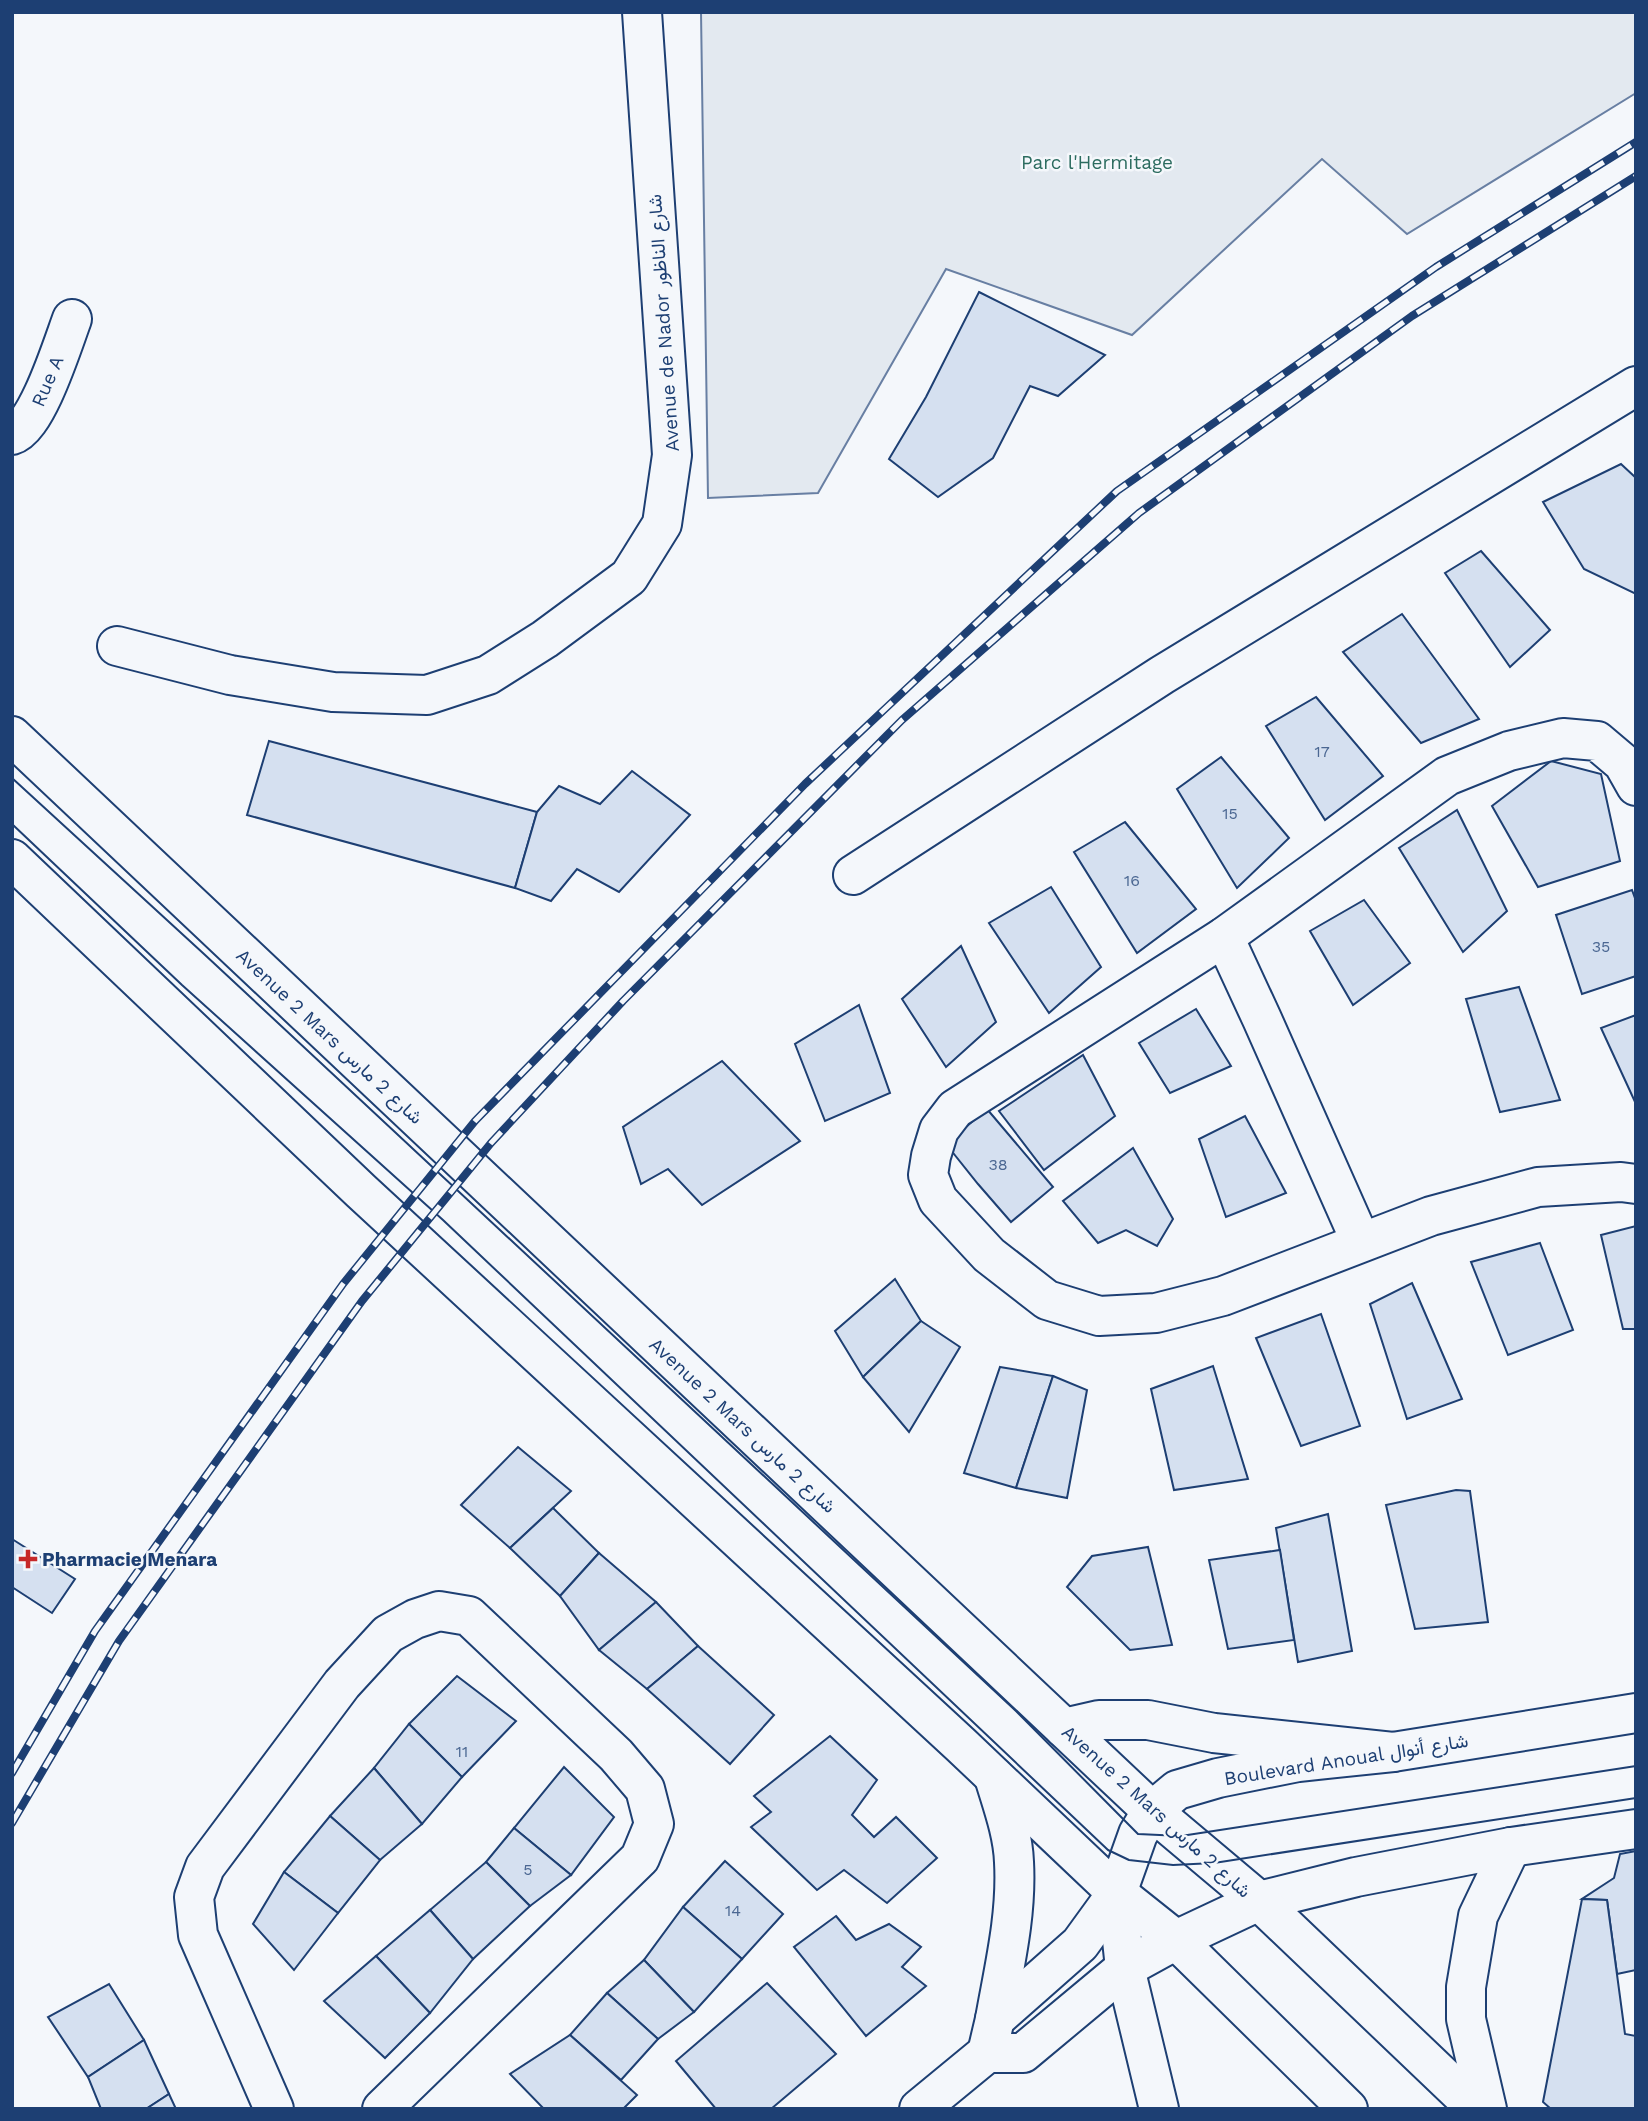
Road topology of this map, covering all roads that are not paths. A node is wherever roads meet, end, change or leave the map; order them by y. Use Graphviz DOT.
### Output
graph roads {
  1 [pos="642,12"];
  2 [pos="72,318"];
  3 [pos="1636,386"];
  4 [pos="12,435"];
  5 [pos="117,646"];
  6 [pos="12,736"];
  7 [pos="1636,786"];
  8 [pos="12,859"];
  9 [pos="853,875"];
  10 [pos="1224,937"];
  11 [pos="1636,1184"];
  12 [pos="1361,1242"];
  13 [pos="1636,1713"];
  14 [pos="1064,1728"];
  15 [pos="1393,1752"];
  16 [pos="994,1777"];
  17 [pos="1152,1811"];
  18 [pos="1636,1829"];
  19 [pos="1511,1847"];
  20 [pos="1117,1893"];
  21 [pos="1259,1902"];
  22 [pos="1176,1940"];
  23 [pos="1125,1968"];
  24 [pos="991,2036"];
  25 [pos="934,2107"];
  26 [pos="274,2109"];
  27 [pos="382,2109"];
  28 [pos="1159,2109"];
  29 [pos="1348,2109"];
  30 [pos="1477,2109"];
  31 [pos="1487,2109"];
  1 -- 5 [label="street, Avenue de Nador شارع الناظور"];
  2 -- 4 [label="street, Rue A"];
  3 -- 9 [label="street"];
  6 -- 14 [label="street, Avenue 2 Mars شارع 2 مارس"];
  7 -- 10 [label="street"];
  8 -- 16 [label="street"];
  10 -- 12 [label="street"];
  10 -- 12 [label="street"];
  11 -- 12 [label="street"];
  13 -- 15 [label="street, Boulevard Anoual شارع أنوال"];
  14 -- 15 [label="street"];
  14 -- 17 [label="street, Avenue 2 Mars شارع 2 مارس"];
  15 -- 17 [label="street, Boulevard Anoual شارع أنوال"];
  16 -- 20 [label="street"];
  16 -- 24 [label="street"];
  17 -- 20 [label="street, Boulevard Anoual شارع أنوال"];
  17 -- 21 [label="street, Avenue 2 Mars شارع 2 مارس"];
  18 -- 19 [label="street"];
  19 -- 21 [label="street"];
  19 -- 31 [label="street"];
  20 -- 22 [label="street"];
  20 -- 23 [label="street"];
  20 -- 24 [label="street"];
  21 -- 22 [label="street"];
  21 -- 30 [label="street, Avenue 2 Mars شارع 2 مارس"];
  22 -- 23 [label="street"];
  22 -- 29 [label="street"];
  23 -- 24 [label="street"];
  23 -- 28 [label="street"];
  24 -- 25 [label="street"];
  26 -- 27 [label="street"];
}
